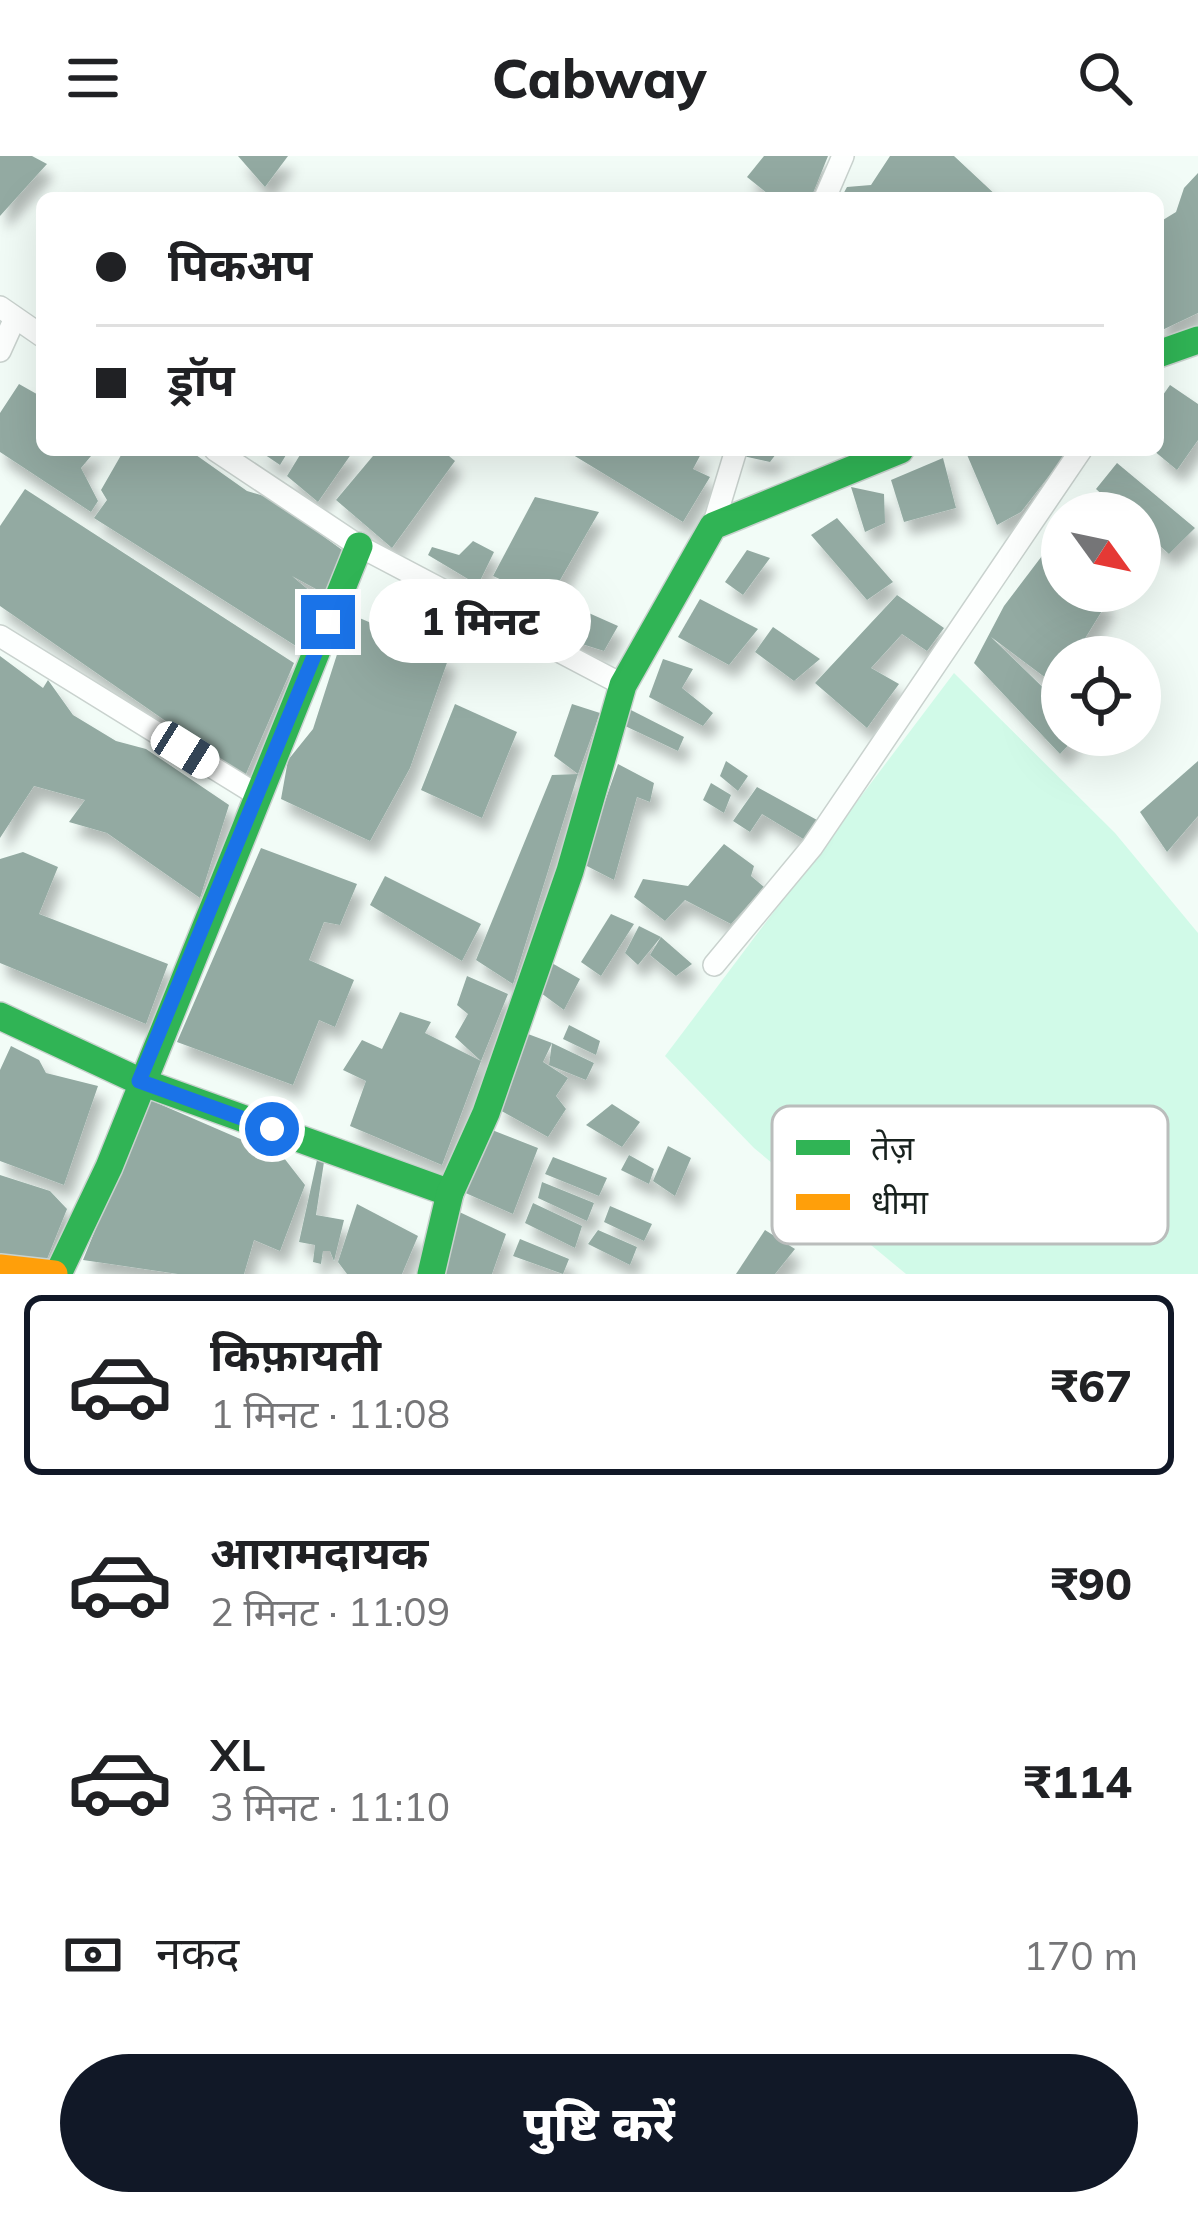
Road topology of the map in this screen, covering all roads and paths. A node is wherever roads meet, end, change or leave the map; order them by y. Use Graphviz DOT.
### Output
graph roads {
  1 [pos="843,156"];
  2 [pos="828,192"];
  3 [pos="8,312"];
  4 [pos="36,331"];
  5 [pos="1198,340"];
  6 [pos="0,351"];
  7 [pos="1164,352"];
  8 [pos="223,456"];
  9 [pos="734,456"];
  10 [pos="885,456"];
  11 [pos="1078,456"];
  12 [pos="713,526"];
  13 [pos="359,546"];
  14 [pos="0,636"];
  15 [pos="623,685"];
  16 [pos="259,796"];
  17 [pos="714,965"];
  18 [pos="0,1016"];
  19 [pos="139,1081"];
  20 [pos="450,1193"];
  21 [pos="0,1268"];
  22 [pos="56,1274"];
  23 [pos="430,1274"];
  1 -- 2 [label="street"];
  3 -- 4 [label="street"];
  3 -- 6 [label="street"];
  5 -- 7 [label="main road"];
  8 -- 13 [label="street"];
  9 -- 12 [label="street"];
  10 -- 12 [label="main road"];
  11 -- 17 [label="street"];
  12 -- 15 [label="main road"];
  13 -- 15 [label="street"];
  13 -- 16 [label="main road"];
  14 -- 16 [label="street"];
  15 -- 20 [label="main road"];
  16 -- 19 [label="main road"];
  18 -- 19 [label="main road"];
  19 -- 20 [label="main road"];
  19 -- 22 [label="main road"];
  20 -- 23 [label="main road"];
  21 -- 22 [label="main road"];
}
